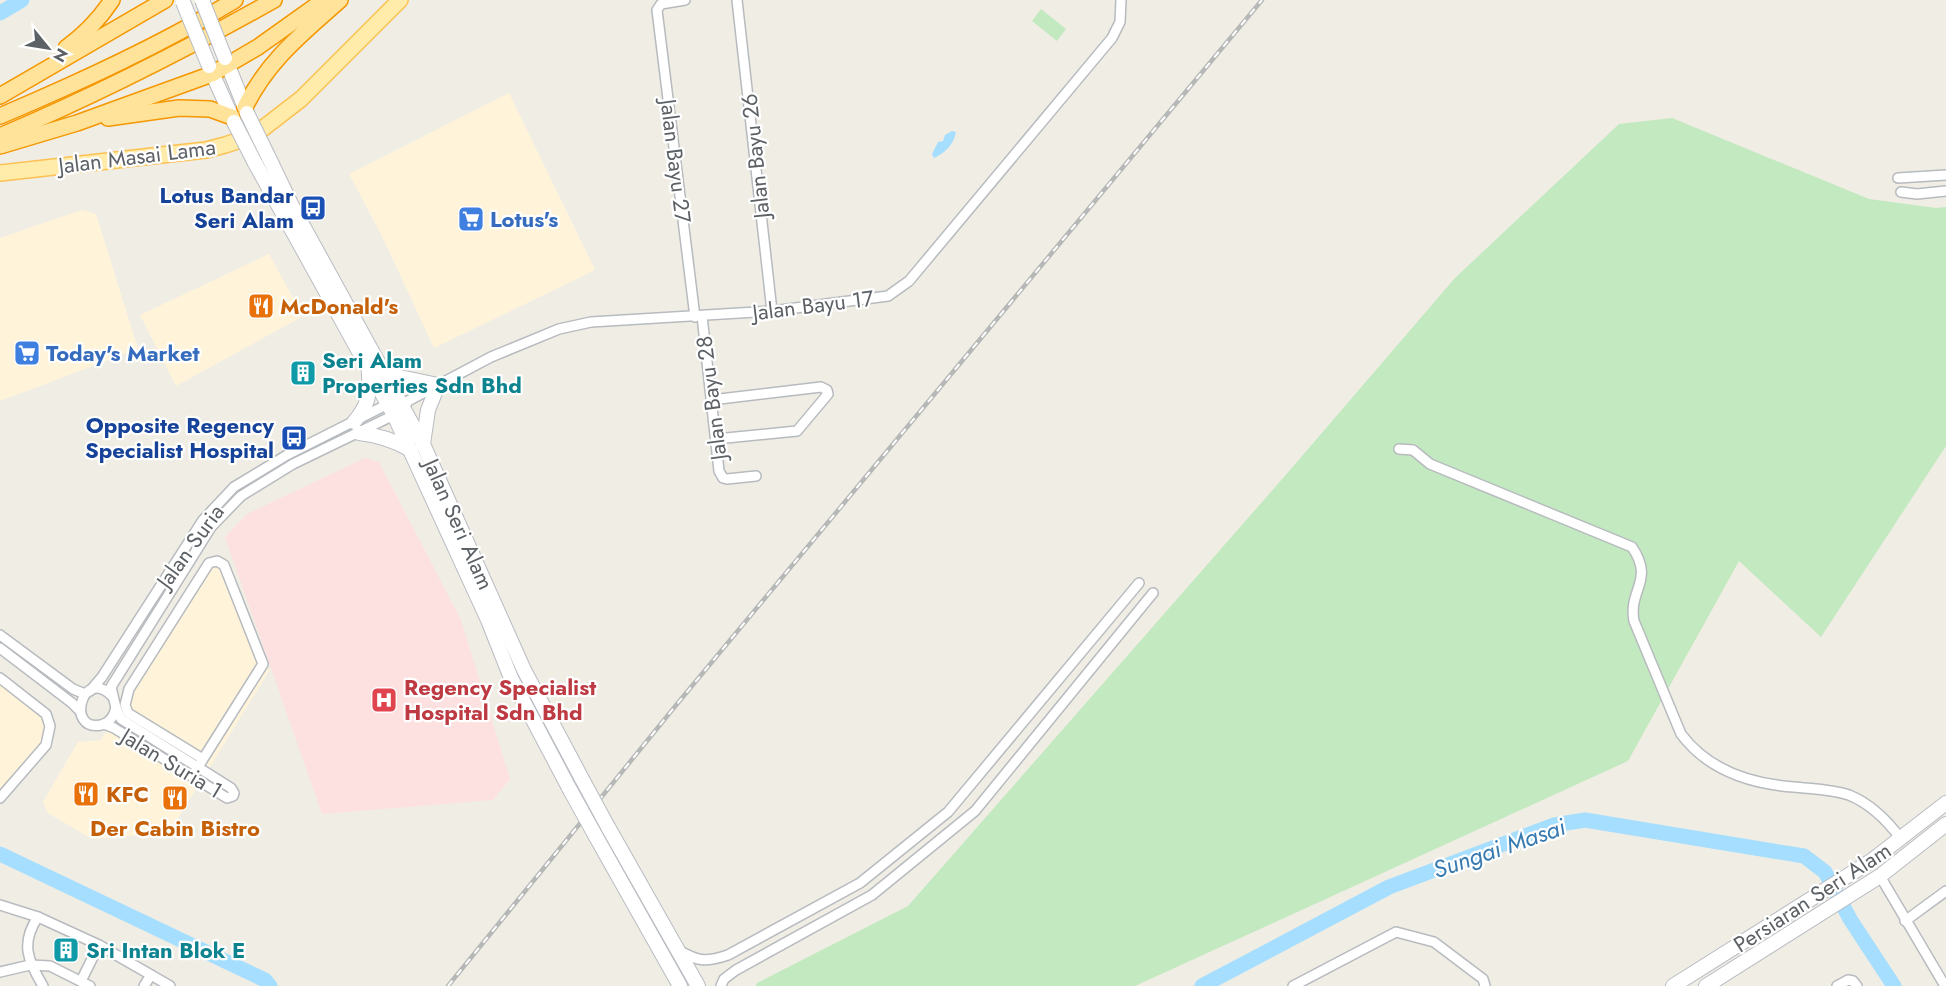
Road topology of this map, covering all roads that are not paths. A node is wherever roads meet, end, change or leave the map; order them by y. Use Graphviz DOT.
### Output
graph roads {
  1 [pos="112,0"];
  2 [pos="165,0"];
  3 [pos="202,0"];
  4 [pos="235,0"];
  5 [pos="274,0"];
  6 [pos="324,0"];
  7 [pos="340,0"];
  8 [pos="400,0"];
  9 [pos="685,0"];
  10 [pos="737,0"];
  11 [pos="1121,0"];
  12 [pos="182,1"];
  13 [pos="227,62"];
  14 [pos="211,70"];
  15 [pos="21,83"];
  16 [pos="0,96"];
  17 [pos="246,110"];
  18 [pos="0,116"];
  19 [pos="233,120"];
  20 [pos="77,123"];
  21 [pos="0,136"];
  22 [pos="0,146"];
  23 [pos="0,173"];
  24 [pos="1946,175"];
  25 [pos="1898,178"];
  26 [pos="1901,192"];
  27 [pos="1946,192"];
  28 [pos="772,311"];
  29 [pos="698,316"];
  30 [pos="374,368"];
  31 [pos="438,385"];
  32 [pos="711,400"];
  33 [pos="398,406"];
  34 [pos="357,427"];
  35 [pos="716,439"];
  36 [pos="417,447"];
  37 [pos="1399,449"];
  38 [pos="756,476"];
  39 [pos="1139,583"];
  40 [pos="1153,593"];
  41 [pos="145,632"];
  42 [pos="0,635"];
  43 [pos="0,648"];
  44 [pos="144,665"];
  45 [pos="0,678"];
  46 [pos="88,692"];
  47 [pos="112,696"];
  48 [pos="116,708"];
  49 [pos="80,711"];
  50 [pos="104,724"];
  51 [pos="200,763"];
  52 [pos="192,776"];
  53 [pos="1,798"];
  54 [pos="1946,803"];
  55 [pos="1946,824"];
  56 [pos="1901,838"];
  57 [pos="1880,876"];
  58 [pos="1946,891"];
  59 [pos="0,905"];
  60 [pos="38,916"];
  61 [pos="1905,921"];
  62 [pos="99,945"];
  63 [pos="678,949"];
  64 [pos="30,964"];
  65 [pos="0,972"];
  66 [pos="151,975"];
  67 [pos="81,981"];
  68 [pos="43,986"];
  69 [pos="90,986"];
  70 [pos="144,986"];
  71 [pos="170,986"];
  72 [pos="680,986"];
  73 [pos="698,986"];
  74 [pos="721,986"];
  75 [pos="1293,986"];
  76 [pos="1485,986"];
  77 [pos="1673,986"];
  78 [pos="1706,986"];
  79 [pos="1837,986"];
  80 [pos="1857,986"];
  81 [pos="1945,986"];
  1 -- 15 [label="highway"];
  2 -- 15 [label="highway"];
  3 -- 13 [label="main road, Jalan Seri Alam, bridge"];
  4 -- 18 [label="highway"];
  5 -- 21 [label="highway"];
  6 -- 13 [label="highway"];
  7 -- 17 [label="highway"];
  8 -- 23 [label="main road, Jalan Masai Lama"];
  9 -- 29 [label="street, Jalan Bayu 27"];
  10 -- 28 [label="street, Jalan Bayu 26"];
  11 -- 28 [label="street, Jalan Bayu 17"];
  12 -- 14 [label="main road, Jalan Seri Alam, bridge"];
  13 -- 14 [label="highway"];
  13 -- 17 [label="main road, Jalan Seri Alam"];
  14 -- 19 [label="main road, Jalan Seri Alam"];
  14 -- 20 [label="highway"];
  15 -- 16 [label="highway"];
  17 -- 30 [label="main road, Jalan Seri Alam, bridge"];
  19 -- 20 [label="highway"];
  19 -- 30 [label="main road, Jalan Seri Alam, bridge"];
  20 -- 22 [label="highway"];
  24 -- 25 [label="street"];
  26 -- 27 [label="street"];
  28 -- 29 [label="street, Jalan Bayu 17"];
  29 -- 31 [label="street, Jalan Bayu 17"];
  29 -- 32 [label="street, Jalan Bayu 28"];
  30 -- 31 [label="main road"];
  30 -- 33 [label="main road, Jalan Seri Alam"];
  30 -- 34 [label="main road"];
  31 -- 33 [label="street, Jalan Bayu 17"];
  31 -- 36 [label="main road"];
  32 -- 35 [label="street, Jalan Bayu 28"];
  32 -- 35 [label="street"];
  33 -- 34 [label="street, Jalan Suria"];
  33 -- 36 [label="main road, Jalan Seri Alam"];
  34 -- 36 [label="main road"];
  34 -- 41 [label="street, Jalan Suria"];
  34 -- 46 [label="street, Jalan Suria"];
  35 -- 38 [label="street, Jalan Bayu 28"];
  36 -- 63 [label="main road, Jalan Seri Alam, bridge"];
  36 -- 72 [label="main road, Jalan Seri Alam, bridge"];
  37 -- 56 [label="street"];
  39 -- 63 [label="street"];
  40 -- 74 [label="street"];
  41 -- 44 [label="street"];
  41 -- 47 [label="street, Jalan Suria"];
  42 -- 46 [label="street"];
  43 -- 49 [label="street"];
  44 -- 51 [label="street"];
  44 -- 51 [label="street"];
  45 -- 53 [label="street"];
  46 -- 47 [label="street"];
  46 -- 49 [label="street"];
  47 -- 48 [label="street"];
  48 -- 50 [label="street"];
  48 -- 51 [label="street, Jalan Suria 1"];
  49 -- 50 [label="street"];
  50 -- 52 [label="street, Jalan Suria 1"];
  51 -- 52 [label="street"];
  51 -- 52 [label="street, Jalan Suria 1"];
  54 -- 56 [label="main road, Persiaran Seri Alam"];
  55 -- 57 [label="main road, Persiaran Seri Alam"];
  56 -- 77 [label="main road, Persiaran Seri Alam"];
  57 -- 61 [label="street"];
  57 -- 78 [label="main road, Persiaran Seri Alam"];
  58 -- 61 [label="street"];
  59 -- 60 [label="street"];
  60 -- 62 [label="street"];
  60 -- 64 [label="street"];
  61 -- 81 [label="street"];
  62 -- 66 [label="street"];
  62 -- 67 [label="street"];
  63 -- 73 [label="main road, Jalan Seri Alam"];
  64 -- 65 [label="street"];
  64 -- 67 [label="street"];
  64 -- 68 [label="street"];
  66 -- 70 [label="street"];
  66 -- 71 [label="street"];
  67 -- 69 [label="street"];
  75 -- 76 [label="street"];
  79 -- 80 [label="street"];
}
